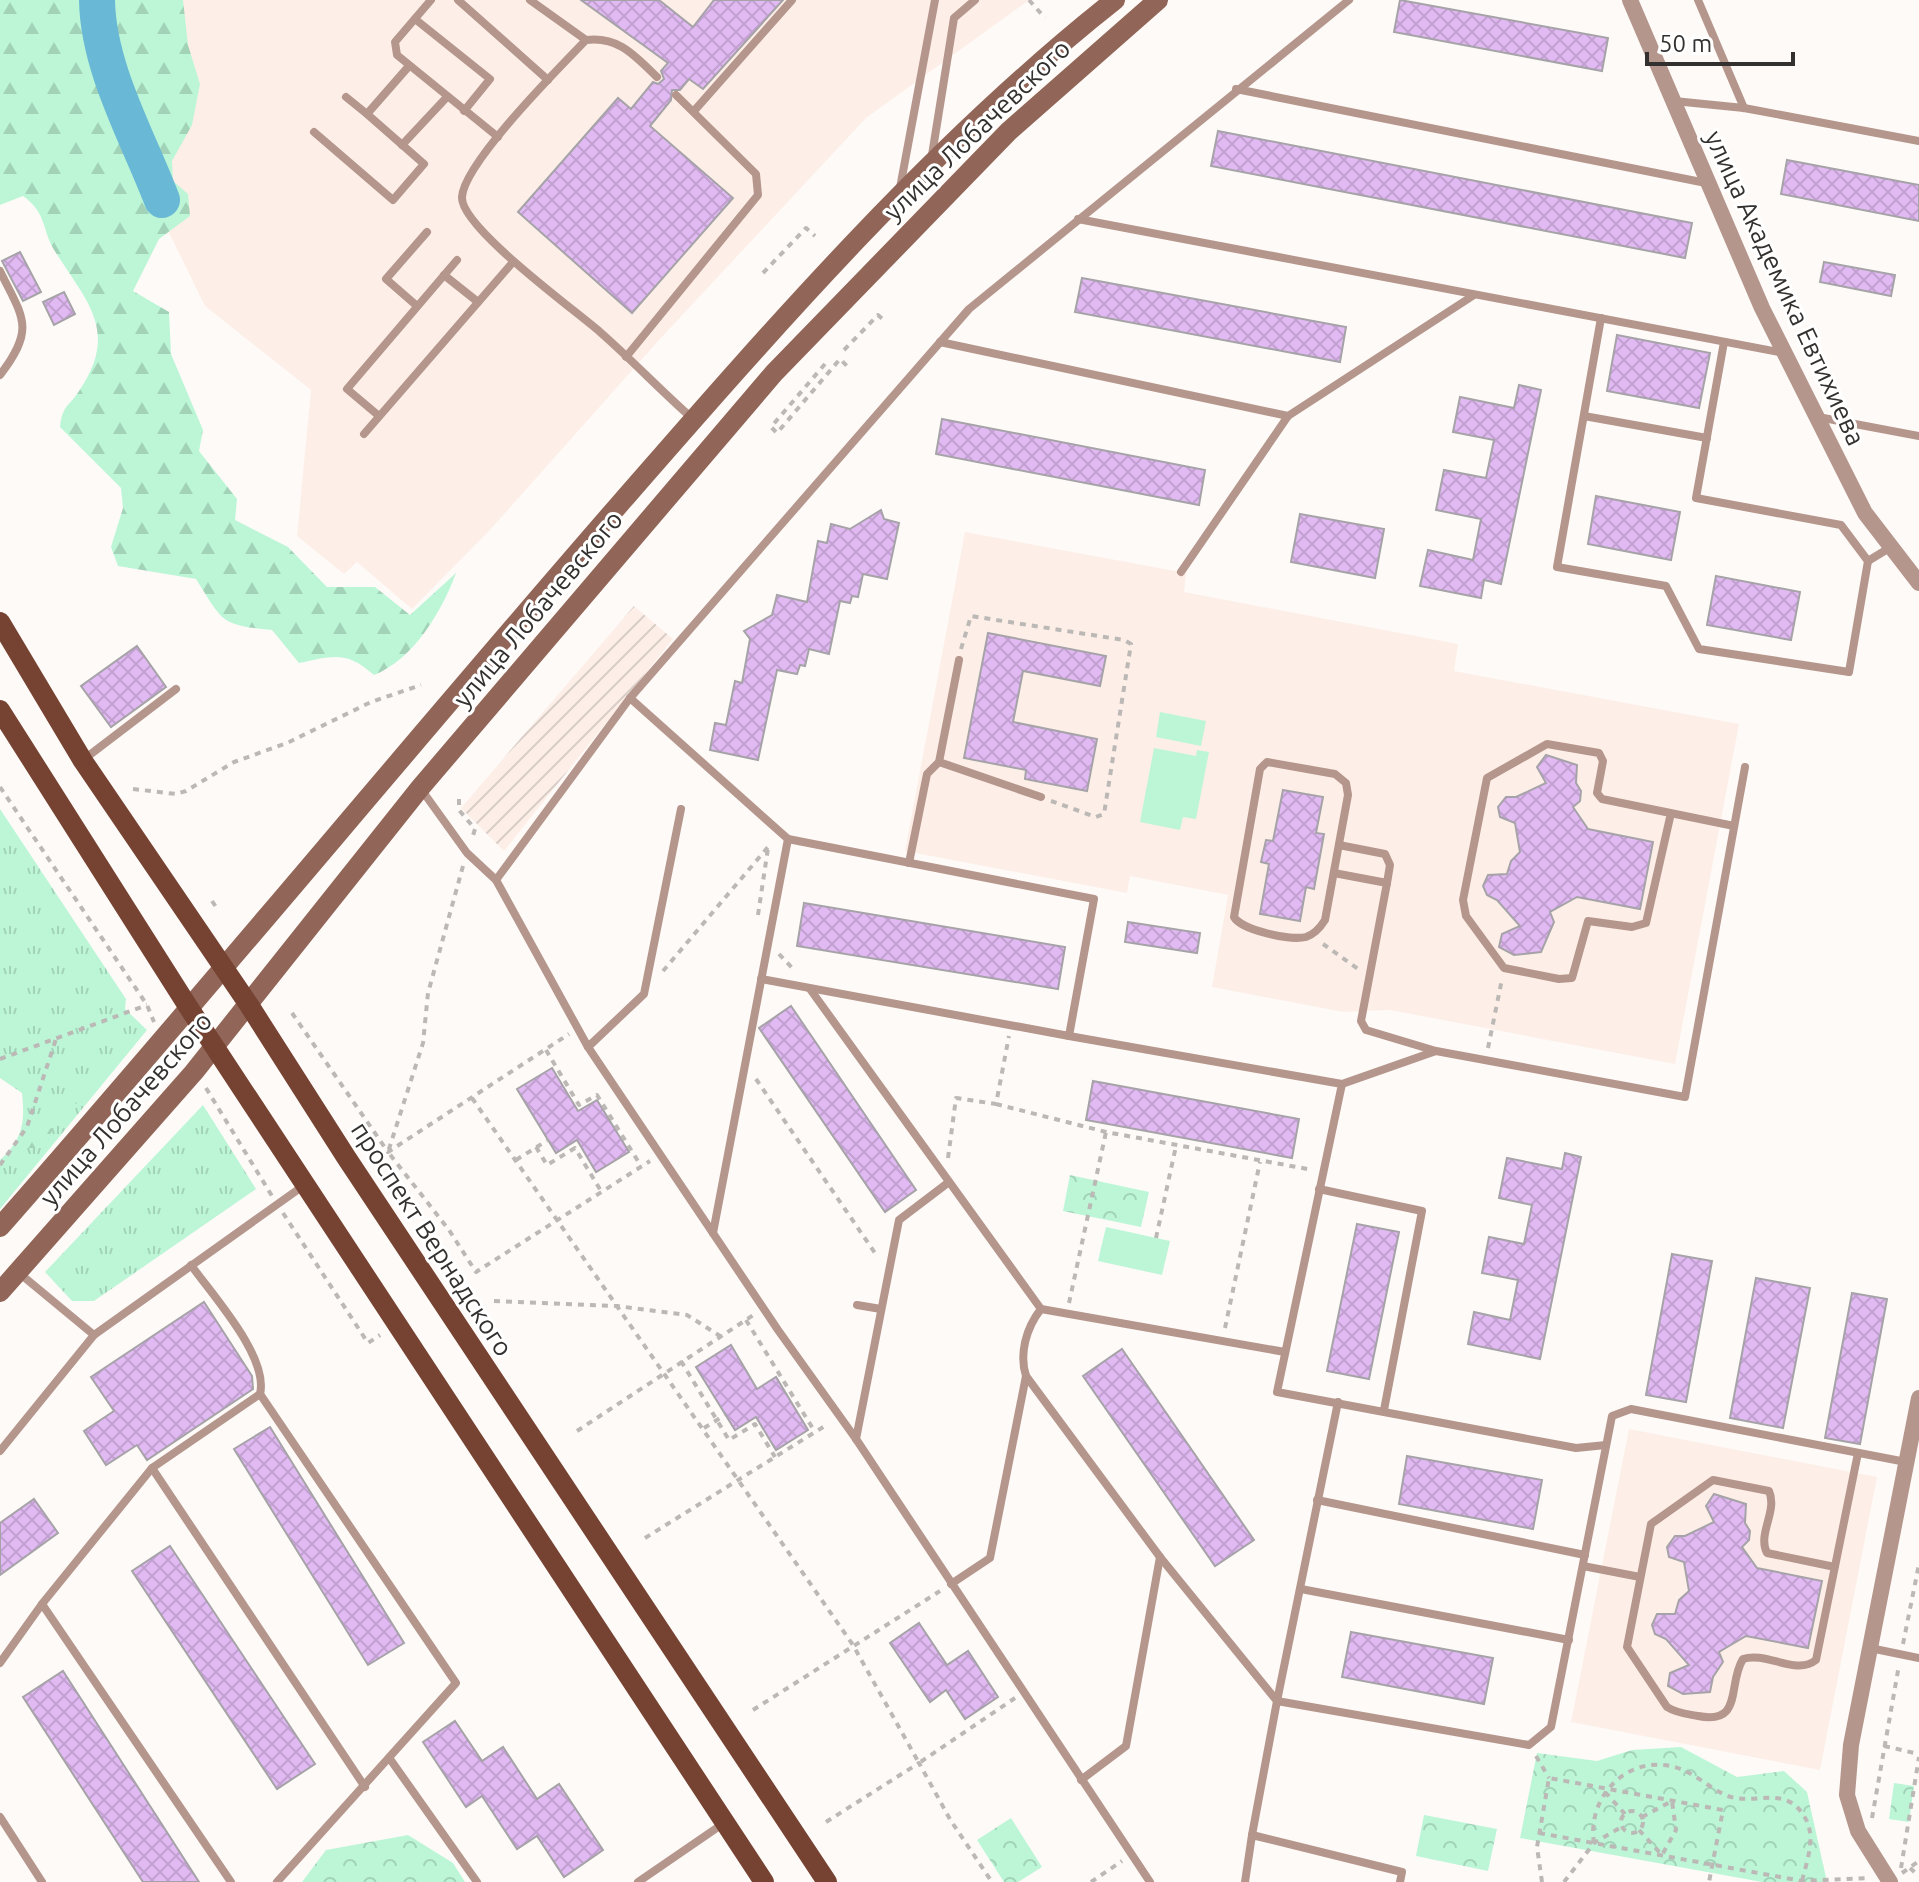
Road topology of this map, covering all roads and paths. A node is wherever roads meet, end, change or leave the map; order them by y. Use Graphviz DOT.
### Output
graph roads {
  1 [pos="431,0"];
  2 [pos="458,0"];
  3 [pos="530,0"];
  4 [pos="792,0"];
  5 [pos="935,0"];
  6 [pos="975,0"];
  7 [pos="1029,0"];
  8 [pos="1115,0"];
  9 [pos="1158,0"];
  10 [pos="1349,0"];
  11 [pos="1630,0"];
  12 [pos="1698,0"];
  13 [pos="1045,18"];
  14 [pos="415,19"];
  15 [pos="586,40"];
  16 [pos="409,66"];
  17 [pos="657,77"];
  18 [pos="548,80"];
  19 [pos="1236,89"];
  20 [pos="676,95"];
  21 [pos="346,97"];
  22 [pos="446,98"];
  23 [pos="1673,101"];
  24 [pos="1744,108"];
  25 [pos="464,111"];
  26 [pos="694,111"];
  27 [pos="367,114"];
  28 [pos="314,132"];
  29 [pos="498,137"];
  30 [pos="1919,141"];
  31 [pos="402,145"];
  32 [pos="931,168"];
  33 [pos="1708,183"];
  34 [pos="897,199"];
  35 [pos="1078,219"];
  36 [pos="427,232"];
  37 [pos="815,236"];
  38 [pos="457,260"];
  39 [pos="513,262"];
  40 [pos="0,271"];
  41 [pos="763,273"];
  42 [pos="444,275"];
  43 [pos="1475,295"];
  44 [pos="478,302"];
  45 [pos="417,306"];
  46 [pos="1601,318"];
  47 [pos="886,322"];
  48 [pos="940,342"];
  49 [pos="1724,342"];
  50 [pos="844,350"];
  51 [pos="1785,353"];
  52 [pos="626,357"];
  53 [pos="825,364"];
  54 [pos="847,366"];
  55 [pos="0,375"];
  56 [pos="379,416"];
  57 [pos="1288,416"];
  58 [pos="1584,416"];
  59 [pos="1817,417"];
  60 [pos="693,419"];
  61 [pos="364,434"];
  62 [pos="1919,436"];
  63 [pos="1707,438"];
  64 [pos="1891,547"];
  65 [pos="1868,561"];
  66 [pos="1181,572"];
  67 [pos="1919,583"];
  68 [pos="0,622"];
  69 [pos="959,660"];
  70 [pos="421,685"];
  71 [pos="176,689"];
  72 [pos="630,698"];
  73 [pos="2,716"];
  74 [pos="83,761"];
  75 [pos="939,762"];
  76 [pos="1745,767"];
  77 [pos="0,787"];
  78 [pos="420,788"];
  79 [pos="133,789"];
  80 [pos="1041,797"];
  81 [pos="459,799"];
  82 [pos="681,809"];
  83 [pos="1671,813"];
  84 [pos="1734,826"];
  85 [pos="788,839"];
  86 [pos="1339,845"];
  87 [pos="768,847"];
  88 [pos="467,853"];
  89 [pos="909,863"];
  90 [pos="1334,873"];
  91 [pos="496,880"];
  92 [pos="1387,883"];
  93 [pos="212,901"];
  94 [pos="218,910"];
  95 [pos="1311,935"];
  96 [pos="223,967"];
  97 [pos="1504,968"];
  98 [pos="1369,978"];
  99 [pos="761,979"];
  100 [pos="810,988"];
  101 [pos="644,994"];
  102 [pos="147,1005"];
  103 [pos="249,1005"];
  104 [pos="189,1008"];
  105 [pos="292,1013"];
  106 [pos="155,1023"];
  107 [pos="1011,1025"];
  108 [pos="578,1029"];
  109 [pos="1069,1036"];
  110 [pos="56,1039"];
  111 [pos="216,1045"];
  112 [pos="588,1047"];
  113 [pos="546,1050"];
  114 [pos="1436,1051"];
  115 [pos="0,1059"];
  116 [pos="1486,1060"];
  117 [pos="745,1064"];
  118 [pos="1342,1084"];
  119 [pos="206,1088"];
  120 [pos="472,1098"];
  121 [pos="996,1104"];
  122 [pos="1106,1132"];
  123 [pos="548,1140"];
  124 [pos="1176,1146"];
  125 [pos="536,1147"];
  126 [pos="388,1152"];
  127 [pos="660,1155"];
  128 [pos="515,1160"];
  129 [pos="1260,1162"];
  130 [pos="0,1165"];
  131 [pos="641,1166"];
  132 [pos="1323,1172"];
  133 [pos="947,1180"];
  134 [pos="306,1185"];
  135 [pos="1319,1189"];
  136 [pos="601,1191"];
  137 [pos="277,1205"];
  138 [pos="556,1219"];
  139 [pos="0,1227"];
  140 [pos="713,1233"];
  141 [pos="1156,1238"];
  142 [pos="191,1265"];
  143 [pos="18,1272"];
  144 [pos="888,1273"];
  145 [pos="0,1292"];
  146 [pos="494,1301"];
  147 [pos="857,1305"];
  148 [pos="617,1306"];
  149 [pos="764,1309"];
  150 [pos="881,1309"];
  151 [pos="1041,1309"];
  152 [pos="1067,1314"];
  153 [pos="746,1320"];
  154 [pos="94,1335"];
  155 [pos="380,1335"];
  156 [pos="720,1336"];
  157 [pos="1222,1340"];
  158 [pos="1285,1352"];
  159 [pos="681,1361"];
  160 [pos="663,1372"];
  161 [pos="1026,1376"];
  162 [pos="260,1394"];
  163 [pos="1919,1398"];
  164 [pos="1338,1402"];
  165 [pos="1384,1410"];
  166 [pos="725,1415"];
  167 [pos="840,1416"];
  168 [pos="717,1420"];
  169 [pos="703,1429"];
  170 [pos="577,1431"];
  171 [pos="815,1432"];
  172 [pos="856,1439"];
  173 [pos="1606,1445"];
  174 [pos="0,1451"];
  175 [pos="1858,1453"];
  176 [pos="775,1457"];
  177 [pos="1906,1462"];
  178 [pos="152,1468"];
  179 [pos="738,1480"];
  180 [pos="1317,1500"];
  181 [pos="645,1538"];
  182 [pos="1585,1555"];
  183 [pos="1160,1557"];
  184 [pos="1919,1564"];
  185 [pos="1583,1566"];
  186 [pos="1835,1567"];
  187 [pos="1640,1577"];
  188 [pos="951,1584"];
  189 [pos="1301,1589"];
  190 [pos="42,1604"];
  191 [pos="1569,1640"];
  192 [pos="853,1645"];
  193 [pos="1870,1648"];
  194 [pos="1901,1655"];
  195 [pos="1919,1658"];
  196 [pos="0,1663"];
  197 [pos="1023,1692"];
  198 [pos="1277,1701"];
  199 [pos="753,1710"];
  200 [pos="1529,1745"];
  201 [pos="1884,1746"];
  202 [pos="1919,1756"];
  203 [pos="390,1759"];
  204 [pos="919,1763"];
  205 [pos="1549,1778"];
  206 [pos="1081,1780"];
  207 [pos="365,1787"];
  208 [pos="1606,1790"];
  209 [pos="1672,1801"];
  210 [pos="1625,1814"];
  211 [pos="0,1817"];
  212 [pos="1642,1817"];
  213 [pos="725,1822"];
  214 [pos="826,1822"];
  215 [pos="1623,1826"];
  216 [pos="1873,1829"];
  217 [pos="1639,1830"];
  218 [pos="1539,1833"];
  219 [pos="1252,1835"];
  220 [pos="1594,1843"];
  221 [pos="1131,1855"];
  222 [pos="1662,1855"];
  223 [pos="1919,1861"];
  224 [pos="1712,1865"];
  225 [pos="1910,1868"];
  226 [pos="1892,1874"];
  227 [pos="1919,1876"];
  228 [pos="42,1882"];
  229 [pos="231,1882"];
  230 [pos="277,1882"];
  231 [pos="477,1882"];
  232 [pos="638,1882"];
  233 [pos="764,1882"];
  234 [pos="827,1882"];
  235 [pos="992,1882"];
  236 [pos="1091,1882"];
  237 [pos="1150,1882"];
  238 [pos="1245,1882"];
  239 [pos="1400,1882"];
  240 [pos="1542,1882"];
  241 [pos="1564,1882"];
  242 [pos="1709,1882"];
  243 [pos="1802,1882"];
  244 [pos="1906,1882"];
  1 -- 14 [label="lane"];
  2 -- 18 [label="lane"];
  3 -- 15 [label="lane"];
  4 -- 26 [label="lane"];
  5 -- 34 [label="lane"];
  6 -- 32 [label="lane"];
  7 -- 13 [label="path"];
  8 -- 32 [label="main road, улица Лобачевского"];
  9 -- 78 [label="main road, улица Лобачевского"];
  10 -- 19 [label="lane"];
  11 -- 23 [label="street, улица Академика Евтихиева"];
  12 -- 24 [label="lane"];
  14 -- 16 [label="lane"];
  14 -- 25 [label="lane"];
  15 -- 17 [label="lane"];
  15 -- 18 [label="lane"];
  16 -- 22 [label="lane"];
  16 -- 27 [label="lane"];
  18 -- 29 [label="lane"];
  19 -- 33 [label="lane"];
  19 -- 35 [label="lane"];
  20 -- 26 [label="lane"];
  21 -- 27 [label="lane"];
  22 -- 25 [label="lane"];
  22 -- 31 [label="lane"];
  23 -- 24 [label="lane"];
  23 -- 33 [label="street, улица Академика Евтихиева"];
  24 -- 30 [label="lane"];
  25 -- 29 [label="lane"];
  26 -- 52 [label="lane"];
  27 -- 31 [label="lane"];
  28 -- 31 [label="lane"];
  29 -- 39 [label="lane"];
  32 -- 34 [label="main road, улица Лобачевского"];
  33 -- 51 [label="street, улица Академика Евтихиева"];
  34 -- 60 [label="main road, улица Лобачевского"];
  35 -- 43 [label="lane"];
  35 -- 48 [label="lane"];
  36 -- 45 [label="lane"];
  37 -- 41 [label="path"];
  38 -- 42 [label="lane"];
  39 -- 44 [label="lane"];
  39 -- 52 [label="lane"];
  40 -- 55 [label="lane"];
  42 -- 44 [label="lane"];
  42 -- 45 [label="lane"];
  43 -- 46 [label="lane"];
  43 -- 57 [label="lane"];
  44 -- 56 [label="lane"];
  45 -- 56 [label="lane"];
  46 -- 49 [label="lane"];
  46 -- 58 [label="lane"];
  47 -- 50 [label="path"];
  48 -- 57 [label="lane"];
  48 -- 72 [label="lane"];
  49 -- 51 [label="lane"];
  49 -- 63 [label="lane"];
  51 -- 59 [label="street, улица Академика Евтихиева"];
  52 -- 60 [label="lane"];
  53 -- 54 [label="path"];
  56 -- 61 [label="lane"];
  57 -- 66 [label="lane"];
  58 -- 63 [label="lane"];
  58 -- 65 [label="lane"];
  59 -- 62 [label="lane"];
  59 -- 64 [label="street, улица Академика Евтихиева"];
  60 -- 96 [label="main road, улица Лобачевского"];
  63 -- 65 [label="lane"];
  64 -- 65 [label="lane"];
  64 -- 67 [label="street, улица Академика Евтихиева"];
  68 -- 74 [label="main road, проспект Вернадского"];
  69 -- 75 [label="lane"];
  69 -- 80 [label="path"];
  70 -- 79 [label="path"];
  71 -- 74 [label="lane"];
  72 -- 85 [label="lane"];
  72 -- 91 [label="lane"];
  73 -- 104 [label="main road"];
  74 -- 96 [label="main road, проспект Вернадского"];
  75 -- 80 [label="lane"];
  75 -- 89 [label="lane"];
  76 -- 84 [label="lane"];
  77 -- 102 [label="path"];
  78 -- 88 [label="lane"];
  78 -- 103 [label="main road, улица Лобачевского"];
  81 -- 88 [label="path"];
  82 -- 101 [label="lane"];
  83 -- 84 [label="lane"];
  83 -- 97 [label="lane"];
  83 -- 97 [label="lane"];
  84 -- 116 [label="lane"];
  85 -- 89 [label="lane"];
  85 -- 99 [label="lane"];
  86 -- 90 [label="lane"];
  86 -- 92 [label="lane"];
  86 -- 95 [label="lane"];
  87 -- 101 [label="path"];
  88 -- 91 [label="lane"];
  88 -- 126 [label="path"];
  89 -- 109 [label="lane"];
  90 -- 92 [label="lane"];
  90 -- 95 [label="lane"];
  91 -- 108 [label="lane"];
  92 -- 98 [label="lane"];
  93 -- 94 [label="path"];
  95 -- 98 [label="path"];
  96 -- 103 [label="main road, проспект Вернадского"];
  96 -- 104 [label="main road, улица Лобачевского"];
  97 -- 116 [label="path"];
  98 -- 114 [label="lane"];
  99 -- 100 [label="lane"];
  99 -- 117 [label="lane"];
  100 -- 107 [label="lane"];
  100 -- 133 [label="lane"];
  101 -- 112 [label="lane"];
  102 -- 106 [label="path"];
  102 -- 110 [label="path"];
  103 -- 111 [label="main road, улица Лобачевского"];
  103 -- 234 [label="main road, проспект Вернадского"];
  104 -- 111 [label="main road"];
  104 -- 139 [label="main road, улица Лобачевского"];
  105 -- 126 [label="path"];
  107 -- 109 [label="lane"];
  107 -- 121 [label="path"];
  108 -- 112 [label="lane"];
  108 -- 113 [label="path"];
  109 -- 118 [label="lane"];
  110 -- 115 [label="path"];
  110 -- 130 [label="path"];
  111 -- 134 [label="main road"];
  111 -- 143 [label="main road, улица Лобачевского"];
  112 -- 127 [label="lane"];
  113 -- 120 [label="path"];
  113 -- 131 [label="path"];
  114 -- 116 [label="lane"];
  114 -- 118 [label="lane"];
  117 -- 140 [label="lane"];
  117 -- 144 [label="path"];
  118 -- 132 [label="lane"];
  119 -- 137 [label="path"];
  120 -- 126 [label="path"];
  120 -- 128 [label="path"];
  121 -- 122 [label="path"];
  121 -- 133 [label="path"];
  122 -- 124 [label="path"];
  122 -- 152 [label="path"];
  123 -- 125 [label="path"];
  124 -- 129 [label="path"];
  124 -- 141 [label="path"];
  125 -- 128 [label="path"];
  125 -- 136 [label="path"];
  126 -- 138 [label="path"];
  127 -- 131 [label="path"];
  127 -- 140 [label="lane"];
  128 -- 138 [label="path"];
  129 -- 132 [label="path"];
  129 -- 157 [label="path"];
  131 -- 136 [label="path"];
  132 -- 135 [label="lane"];
  133 -- 144 [label="lane"];
  133 -- 151 [label="lane"];
  134 -- 137 [label="lane"];
  134 -- 213 [label="main road"];
  135 -- 158 [label="lane"];
  135 -- 165 [label="lane"];
  136 -- 138 [label="path"];
  137 -- 142 [label="lane"];
  137 -- 155 [label="path"];
  138 -- 148 [label="path"];
  140 -- 149 [label="lane"];
  142 -- 154 [label="lane"];
  142 -- 162 [label="lane"];
  143 -- 145 [label="main road, улица Лобачевского"];
  143 -- 154 [label="lane"];
  144 -- 150 [label="lane"];
  146 -- 148 [label="path"];
  147 -- 150 [label="lane"];
  148 -- 156 [label="path"];
  148 -- 160 [label="path"];
  149 -- 153 [label="path"];
  149 -- 167 [label="lane"];
  150 -- 172 [label="lane"];
  151 -- 152 [label="lane"];
  151 -- 161 [label="lane"];
  152 -- 157 [label="lane"];
  153 -- 156 [label="path"];
  153 -- 171 [label="path"];
  154 -- 174 [label="lane"];
  156 -- 159 [label="path"];
  157 -- 158 [label="lane"];
  158 -- 164 [label="lane"];
  159 -- 160 [label="path"];
  159 -- 168 [label="path"];
  160 -- 169 [label="path"];
  160 -- 170 [label="path"];
  161 -- 183 [label="lane"];
  161 -- 188 [label="lane"];
  162 -- 178 [label="lane"];
  162 -- 203 [label="lane"];
  163 -- 177 [label="street"];
  164 -- 165 [label="lane"];
  164 -- 180 [label="lane"];
  165 -- 173 [label="lane"];
  166 -- 168 [label="path"];
  167 -- 171 [label="path"];
  167 -- 172 [label="lane"];
  168 -- 169 [label="path"];
  168 -- 176 [label="path"];
  169 -- 179 [label="path"];
  171 -- 176 [label="path"];
  172 -- 188 [label="lane"];
  173 -- 175 [label="lane"];
  173 -- 182 [label="lane"];
  175 -- 177 [label="lane"];
  175 -- 186 [label="lane"];
  176 -- 179 [label="path"];
  177 -- 193 [label="street"];
  178 -- 190 [label="lane"];
  178 -- 207 [label="lane"];
  179 -- 181 [label="path"];
  179 -- 192 [label="path"];
  180 -- 182 [label="lane"];
  180 -- 189 [label="lane"];
  182 -- 185 [label="lane"];
  183 -- 198 [label="lane"];
  183 -- 206 [label="lane"];
  184 -- 194 [label="path"];
  185 -- 187 [label="lane"];
  185 -- 191 [label="lane"];
  186 -- 187 [label="lane"];
  186 -- 187 [label="lane"];
  188 -- 192 [label="path"];
  188 -- 197 [label="lane"];
  189 -- 191 [label="lane"];
  189 -- 198 [label="lane"];
  190 -- 196 [label="lane"];
  190 -- 229 [label="lane"];
  191 -- 200 [label="lane"];
  192 -- 199 [label="path"];
  192 -- 204 [label="path"];
  193 -- 194 [label="lane"];
  193 -- 226 [label="street"];
  194 -- 195 [label="lane"];
  194 -- 201 [label="path"];
  197 -- 204 [label="path"];
  197 -- 206 [label="lane"];
  198 -- 200 [label="lane"];
  198 -- 219 [label="lane"];
  200 -- 205 [label="path"];
  201 -- 202 [label="path"];
  201 -- 216 [label="path"];
  202 -- 226 [label="path"];
  203 -- 207 [label="lane"];
  203 -- 231 [label="lane"];
  204 -- 214 [label="path"];
  204 -- 235 [label="path"];
  205 -- 208 [label="path"];
  205 -- 218 [label="path"];
  206 -- 221 [label="lane"];
  207 -- 230 [label="lane"];
  208 -- 209 [label="path"];
  208 -- 210 [label="path"];
  208 -- 220 [label="path"];
  208 -- 243 [label="path"];
  209 -- 212 [label="path"];
  209 -- 222 [label="path"];
  209 -- 224 [label="path"];
  210 -- 212 [label="path"];
  210 -- 215 [label="path"];
  211 -- 228 [label="lane"];
  212 -- 217 [label="path"];
  213 -- 232 [label="lane"];
  213 -- 233 [label="main road"];
  215 -- 217 [label="path"];
  215 -- 220 [label="path"];
  217 -- 222 [label="path"];
  218 -- 220 [label="path"];
  218 -- 240 [label="path"];
  219 -- 238 [label="lane"];
  219 -- 239 [label="lane"];
  220 -- 222 [label="path"];
  220 -- 241 [label="path"];
  221 -- 236 [label="path"];
  221 -- 237 [label="lane"];
  222 -- 224 [label="path"];
  223 -- 225 [label="path"];
  224 -- 242 [label="path"];
  224 -- 243 [label="path"];
  225 -- 226 [label="path"];
  225 -- 227 [label="path"];
  226 -- 243 [label="path"];
  226 -- 244 [label="path"];
}
